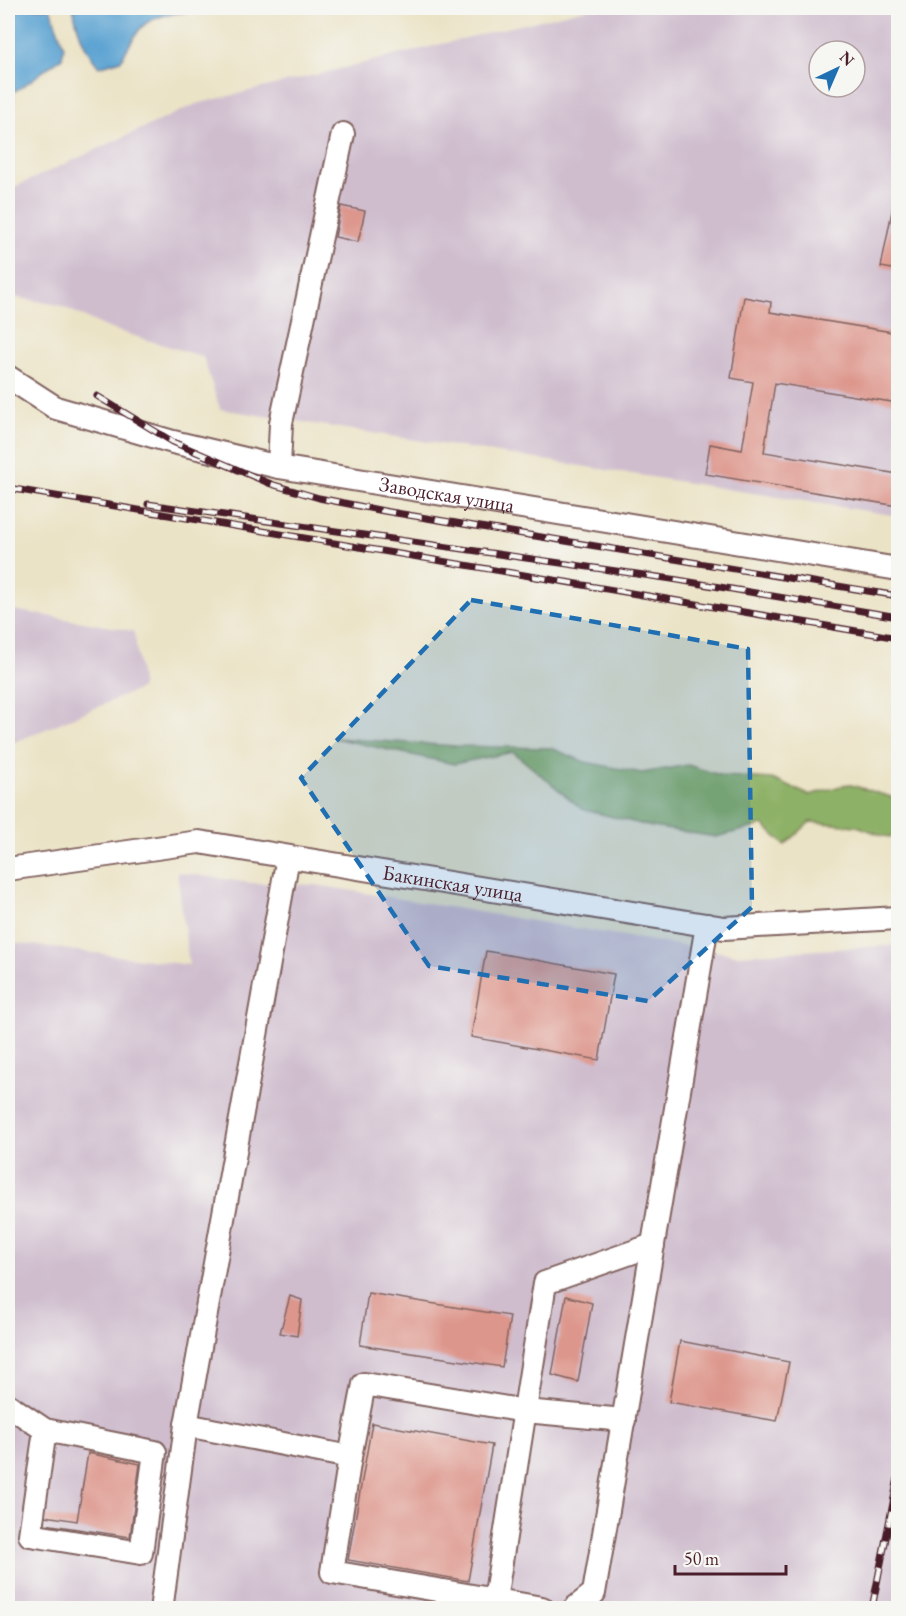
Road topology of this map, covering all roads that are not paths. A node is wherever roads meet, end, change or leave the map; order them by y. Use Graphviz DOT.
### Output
graph roads {
  1 [pos="343,134"];
  2 [pos="8,377"];
  3 [pos="279,467"];
  4 [pos="898,568"];
  5 [pos="288,857"];
  6 [pos="8,869"];
  7 [pos="898,918"];
  8 [pos="707,925"];
  9 [pos="653,1245"];
  10 [pos="8,1405"];
  11 [pos="525,1411"];
  12 [pos="624,1420"];
  13 [pos="186,1425"];
  14 [pos="45,1430"];
  15 [pos="350,1456"];
  16 [pos="495,1600"];
  17 [pos="162,1603"];
  18 [pos="542,1608"];
  19 [pos="575,1608"];
  1 -- 3 [label="street"];
  2 -- 3 [label="street, Заводская улица"];
  3 -- 4 [label="street, Заводская улица"];
  5 -- 6 [label="street, Бакинская улица"];
  5 -- 8 [label="street, Бакинская улица"];
  5 -- 13 [label="street"];
  7 -- 8 [label="street, Бакинская улица"];
  8 -- 9 [label="street"];
  9 -- 11 [label="street"];
  9 -- 12 [label="street"];
  10 -- 14 [label="street"];
  11 -- 12 [label="street"];
  11 -- 15 [label="street"];
  11 -- 16 [label="street"];
  12 -- 19 [label="street"];
  13 -- 15 [label="street"];
  13 -- 17 [label="street"];
  14 -- 14 [label="street"];
  15 -- 16 [label="street"];
  16 -- 18 [label="street"];
}
